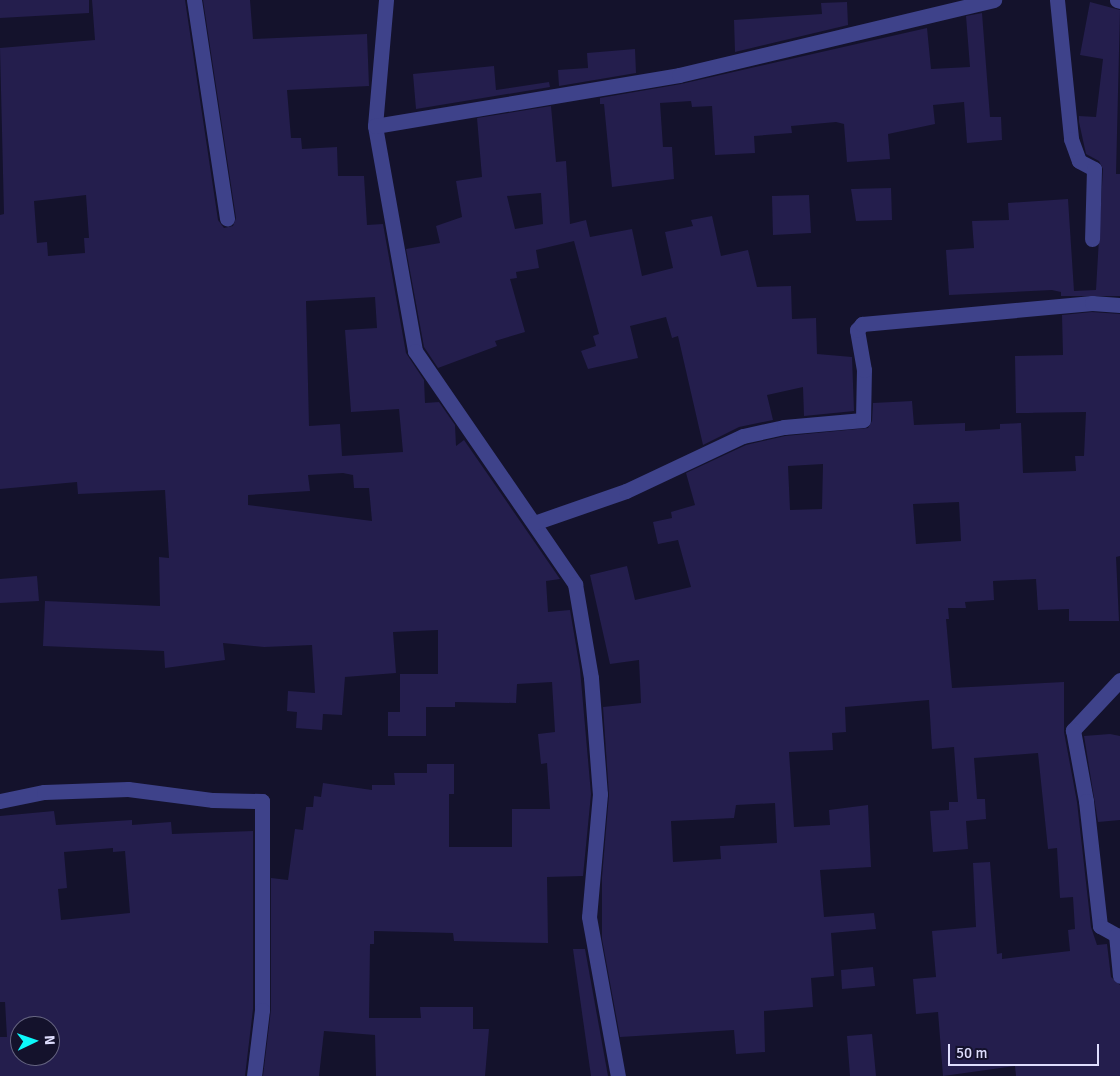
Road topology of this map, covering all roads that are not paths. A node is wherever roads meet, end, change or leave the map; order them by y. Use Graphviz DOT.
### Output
graph roads {
  1 [pos="194,0"];
  2 [pos="386,0"];
  3 [pos="994,0"];
  4 [pos="1057,0"];
  5 [pos="375,126"];
  6 [pos="227,219"];
  7 [pos="1092,239"];
  8 [pos="1120,305"];
  9 [pos="534,522"];
  10 [pos="1120,680"];
  11 [pos="0,801"];
  12 [pos="1120,976"];
  13 [pos="254,1076"];
  14 [pos="618,1076"];
  1 -- 6 [label="street"];
  2 -- 5 [label="street"];
  3 -- 5 [label="street"];
  4 -- 7 [label="street"];
  5 -- 9 [label="street"];
  8 -- 9 [label="street"];
  9 -- 14 [label="street"];
  10 -- 12 [label="street"];
  11 -- 13 [label="street"];
}
